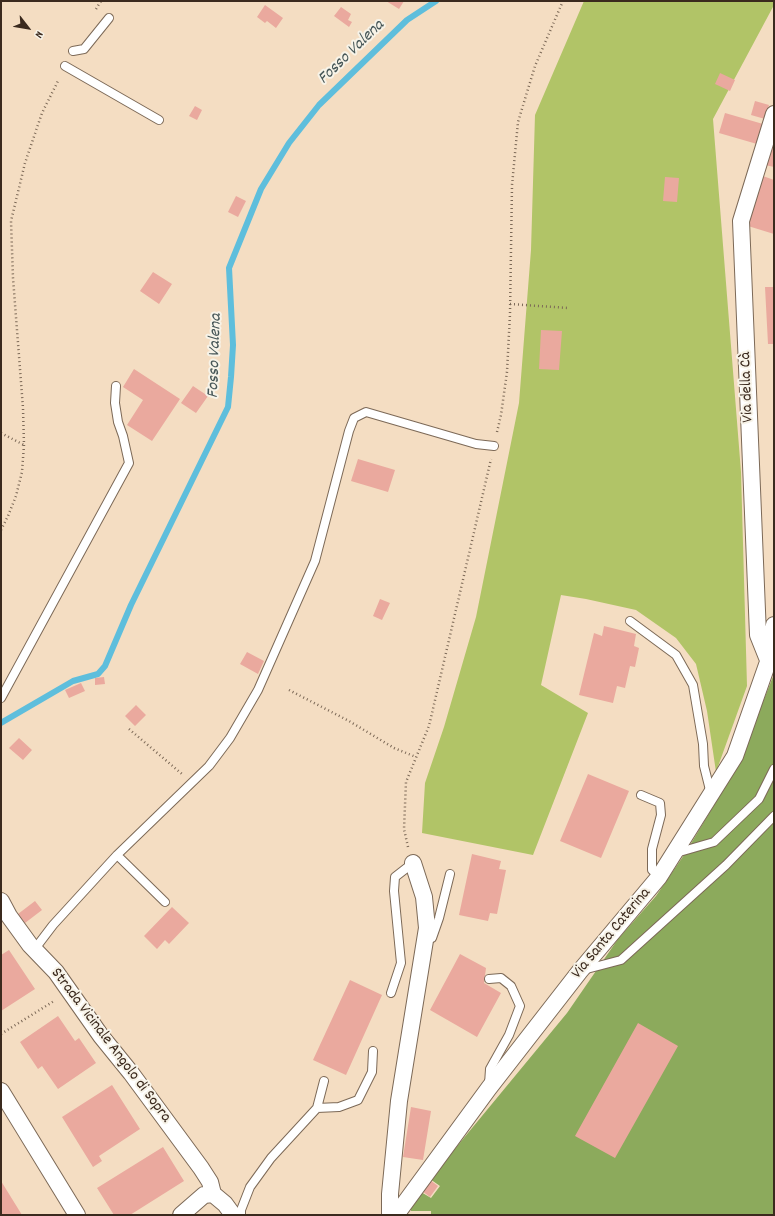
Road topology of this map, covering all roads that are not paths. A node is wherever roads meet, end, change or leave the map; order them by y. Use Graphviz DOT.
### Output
graph roads {
  1 [pos="108,18"];
  2 [pos="73,51"];
  3 [pos="65,66"];
  4 [pos="774,114"];
  5 [pos="158,120"];
  6 [pos="116,386"];
  7 [pos="494,446"];
  8 [pos="630,621"];
  9 [pos="774,625"];
  10 [pos="768,662"];
  11 [pos="1,698"];
  12 [pos="774,769"];
  13 [pos="641,795"];
  14 [pos="711,795"];
  15 [pos="774,816"];
  16 [pos="674,853"];
  17 [pos="117,855"];
  18 [pos="413,863"];
  19 [pos="450,874"];
  20 [pos="660,877"];
  21 [pos="1,901"];
  22 [pos="165,902"];
  23 [pos="34,950"];
  24 [pos="420,968"];
  25 [pos="580,971"];
  26 [pos="489,979"];
  27 [pos="391,993"];
  28 [pos="373,1051"];
  29 [pos="324,1081"];
  30 [pos="489,1088"];
  31 [pos="1,1091"];
  32 [pos="317,1108"];
  33 [pos="212,1194"];
  34 [pos="398,1213"];
  35 [pos="77,1215"];
  36 [pos="181,1215"];
  37 [pos="233,1215"];
  38 [pos="241,1215"];
  1 -- 2 [label="lane"];
  3 -- 5 [label="lane"];
  4 -- 10 [label="street, Via della Cà"];
  6 -- 11 [label="lane"];
  7 -- 17 [label="lane"];
  8 -- 14 [label="lane"];
  9 -- 10 [label="street, Via Santa Caterina"];
  10 -- 14 [label="street, Via Santa Caterina"];
  12 -- 16 [label="lane"];
  13 -- 20 [label="lane"];
  14 -- 16 [label="street, Via Santa Caterina"];
  15 -- 25 [label="lane"];
  16 -- 20 [label="street, Via Santa Caterina"];
  17 -- 22 [label="lane"];
  17 -- 23 [label="lane"];
  18 -- 24 [label="street, Via Santa Caterina"];
  18 -- 27 [label="lane"];
  19 -- 24 [label="lane"];
  20 -- 25 [label="street, Via Santa Caterina"];
  21 -- 23 [label="street, Strada Vicinale Angolo di Sopra"];
  23 -- 33 [label="street, Strada Vicinale Angolo di Sopra"];
  24 -- 34 [label="street, Via Santa Caterina"];
  25 -- 30 [label="street, Via Santa Caterina"];
  26 -- 30 [label="lane"];
  28 -- 32 [label="lane"];
  29 -- 32 [label="lane"];
  30 -- 34 [label="street, Via Santa Caterina"];
  31 -- 35 [label="street"];
  32 -- 38 [label="lane"];
  33 -- 36 [label="street"];
  33 -- 37 [label="street"];
}
